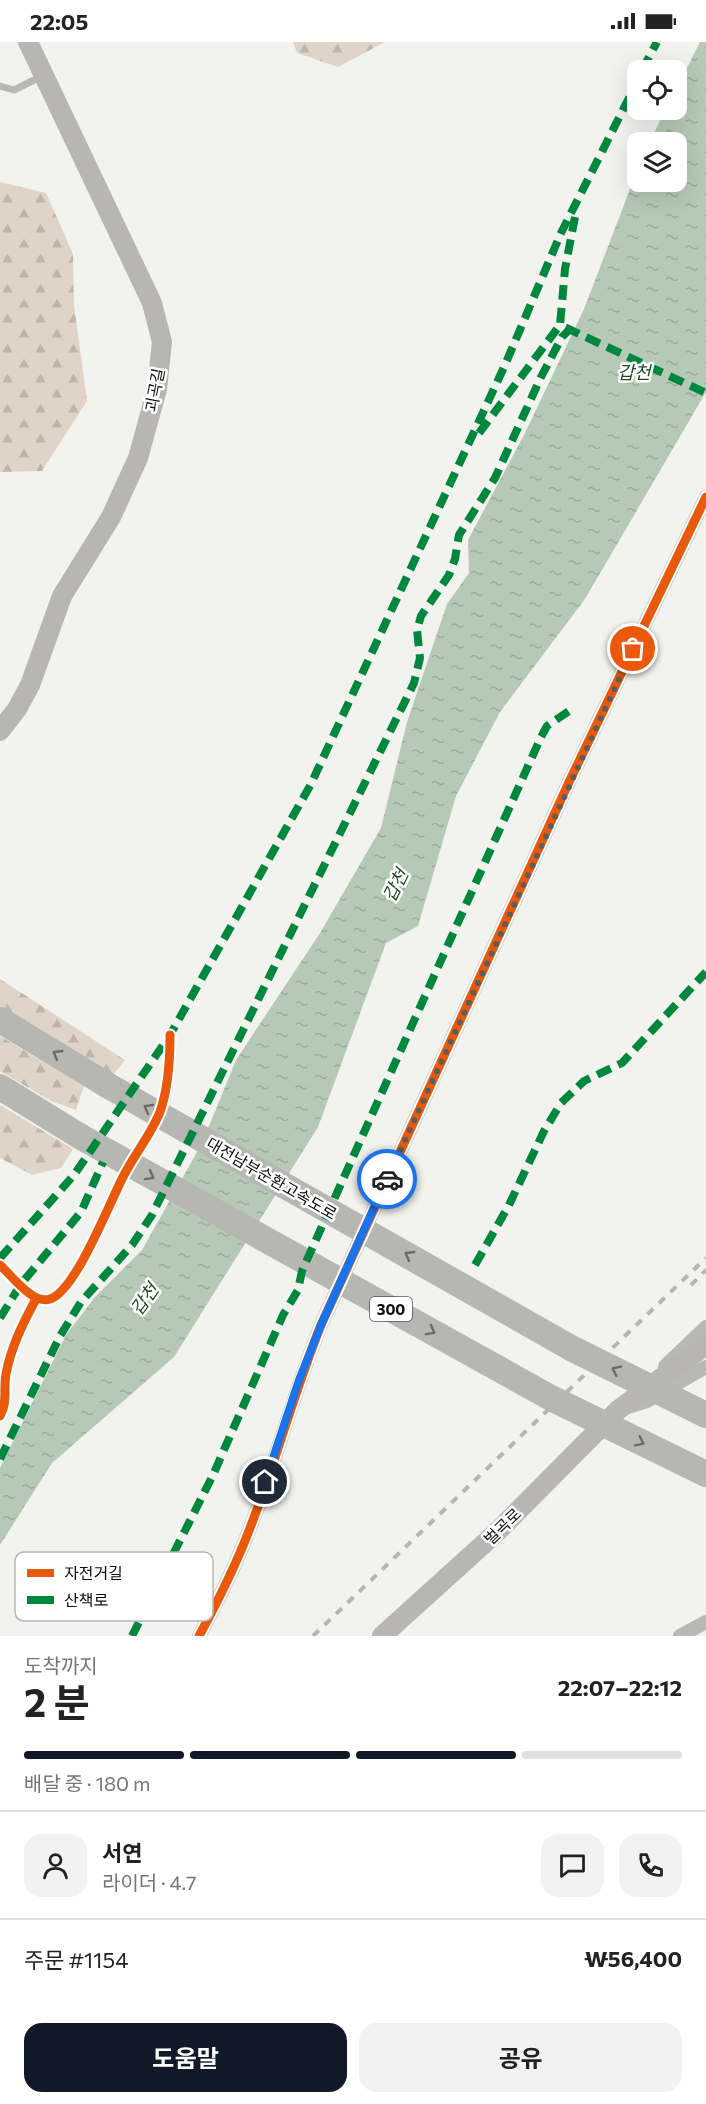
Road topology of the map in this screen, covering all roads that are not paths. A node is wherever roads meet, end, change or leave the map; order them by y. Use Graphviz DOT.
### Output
graph roads {
  1 [pos="28,42"];
  2 [pos="42,76"];
  3 [pos="0,86"];
  4 [pos="706,497"];
  5 [pos="0,730"];
  6 [pos="0,1020"];
  7 [pos="0,1087"];
  8 [pos="706,1327"];
  9 [pos="706,1345"];
  10 [pos="706,1367"];
  11 [pos="618,1410"];
  12 [pos="706,1415"];
  13 [pos="706,1474"];
  14 [pos="213,1609"];
  15 [pos="207,1621"];
  16 [pos="706,1622"];
  17 [pos="199,1636"];
  18 [pos="382,1636"];
  19 [pos="680,1636"];
  1 -- 2 [label="street, 괴곡길"];
  2 -- 3 [label="lane"];
  2 -- 5 [label="street, 괴곡길"];
  4 -- 14 [label="street"];
  12 -- 6 [label="highway, 대전남부순환고속도로, one-way, bridge"];
  7 -- 13 [label="highway, 300, one-way, bridge"];
  8 -- 11 [label="street, 벌곡로"];
  9 -- 11 [label="street, 벌곡로"];
  10 -- 11 [label="street"];
  11 -- 18 [label="street, 벌곡로"];
  15 -- 17 [label="street"];
  16 -- 19 [label="street"];
}
